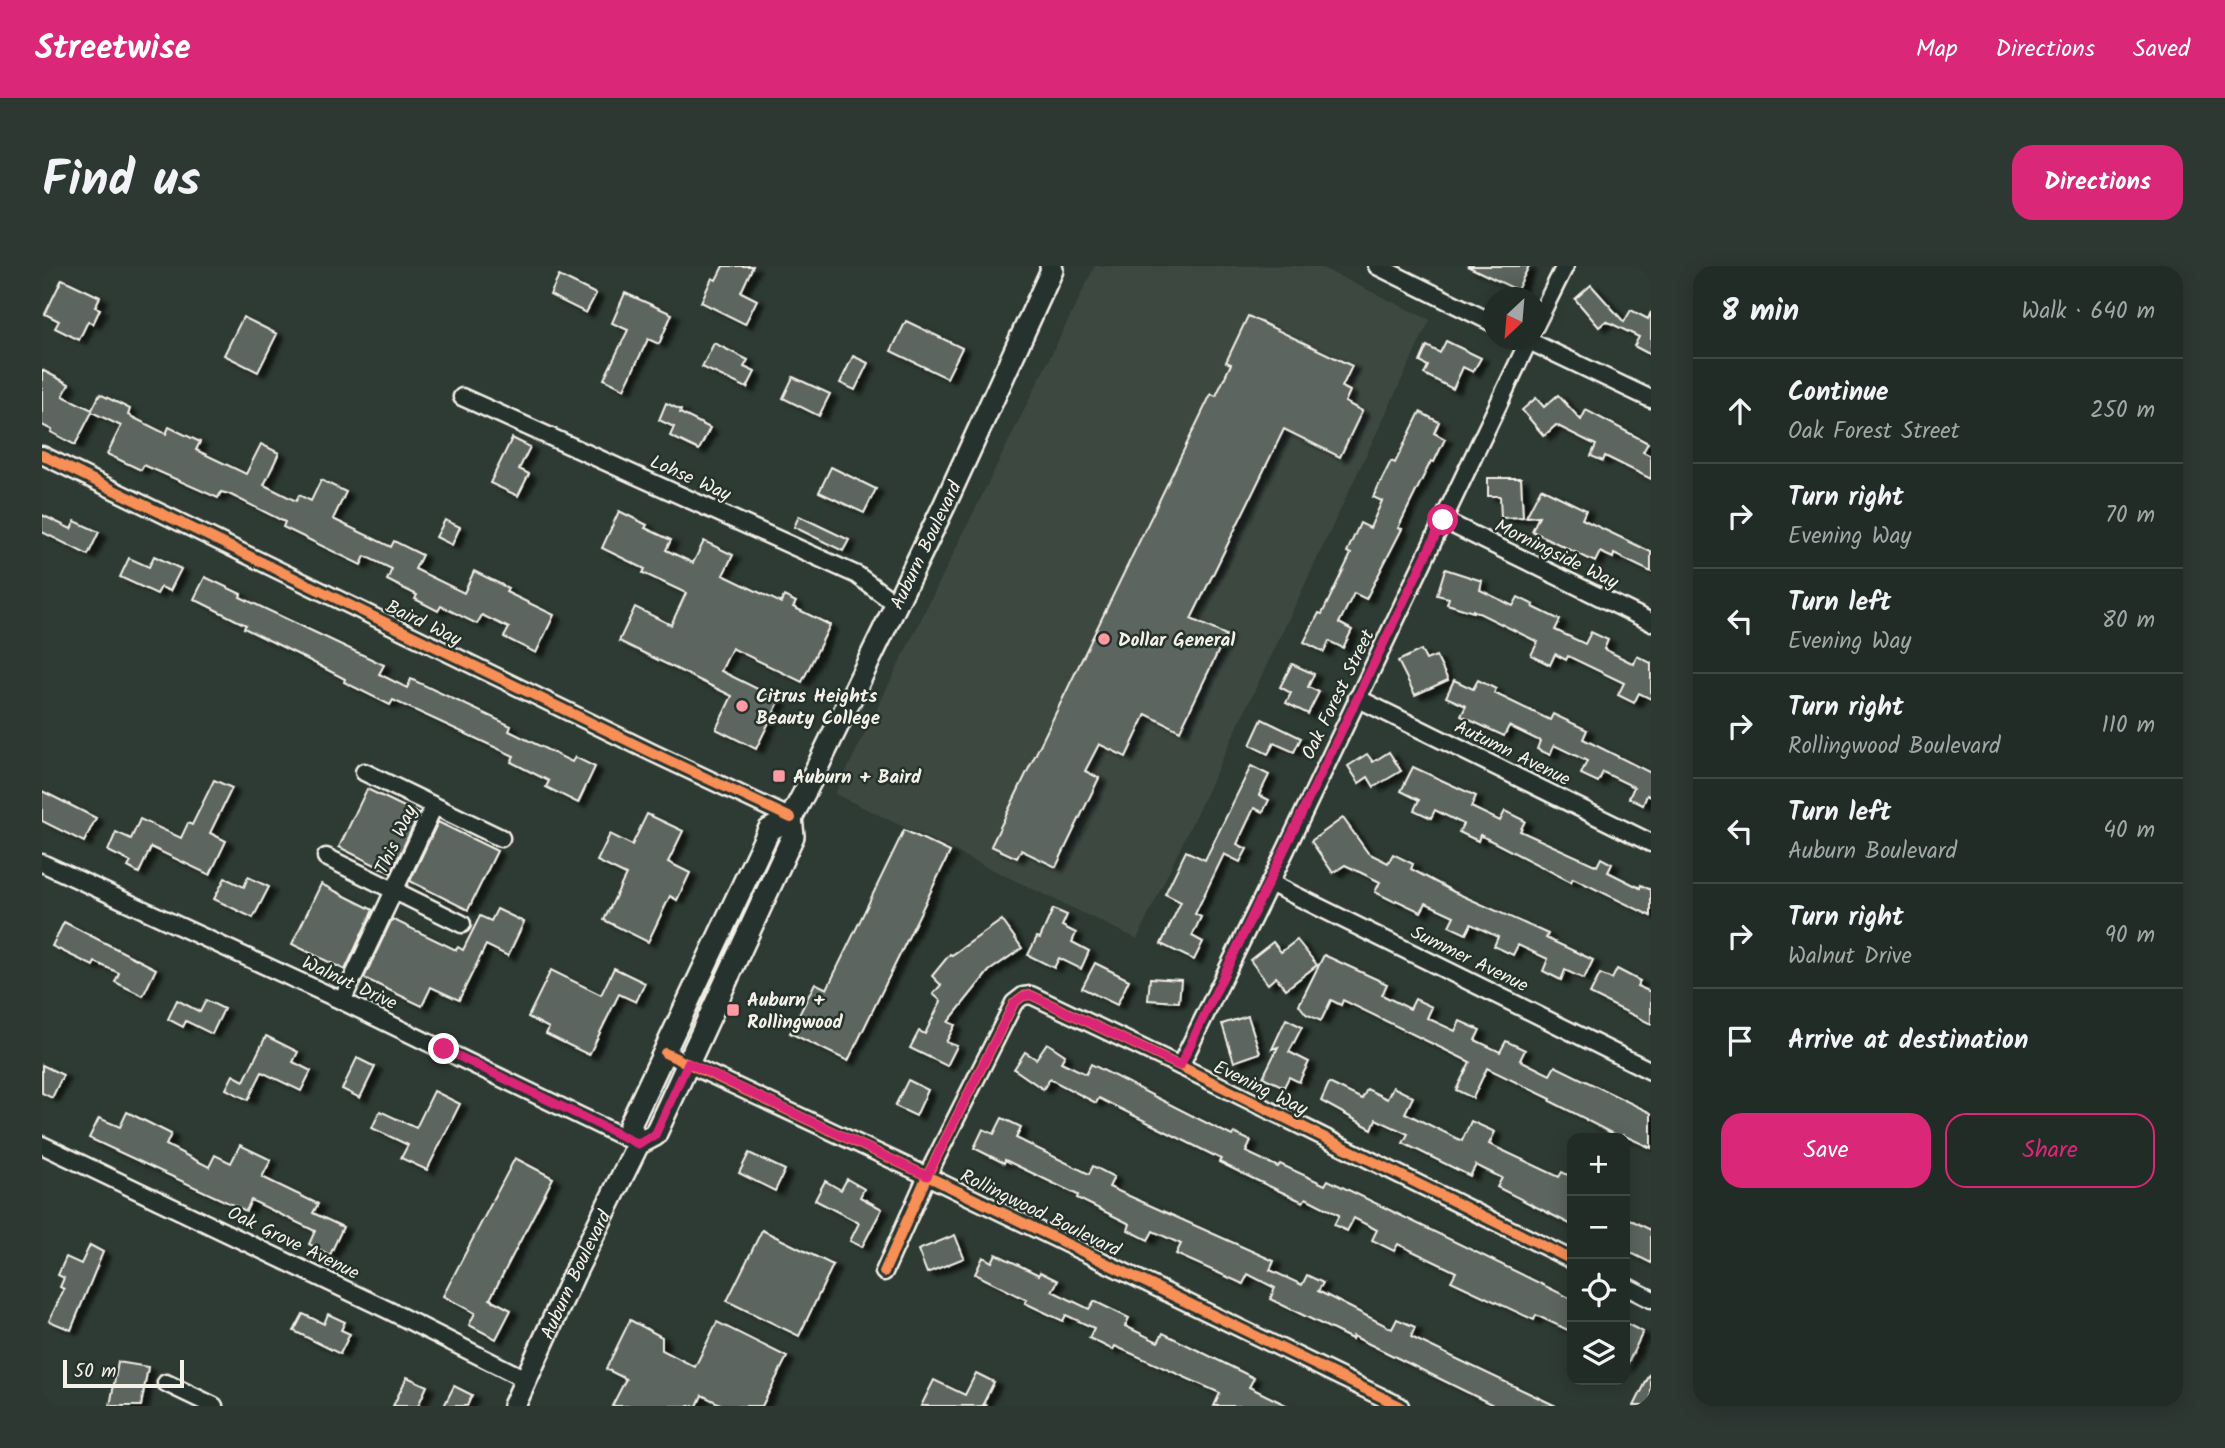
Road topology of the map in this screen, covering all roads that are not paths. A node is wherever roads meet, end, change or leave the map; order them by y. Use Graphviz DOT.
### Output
graph roads {
  1 [pos="1377,266"];
  2 [pos="1565,266"];
  3 [pos="1052,267"];
  4 [pos="1546,304"];
  5 [pos="1483,318"];
  6 [pos="1546,349"];
  7 [pos="1523,350"];
  8 [pos="463,397"];
  9 [pos="1651,399"];
  10 [pos="42,455"];
  11 [pos="1443,520"];
  12 [pos="897,605"];
  13 [pos="1651,622"];
  14 [pos="1357,698"];
  15 [pos="365,772"];
  16 [pos="434,806"];
  17 [pos="791,818"];
  18 [pos="501,838"];
  19 [pos="1651,843"];
  20 [pos="326,857"];
  21 [pos="42,863"];
  22 [pos="1270,883"];
  23 [pos="395,891"];
  24 [pos="462,924"];
  25 [pos="342,1001"];
  26 [pos="665,1053"];
  27 [pos="688,1063"];
  28 [pos="1180,1066"];
  29 [pos="1651,1071"];
  30 [pos="42,1144"];
  31 [pos="638,1144"];
  32 [pos="927,1176"];
  33 [pos="1570,1259"];
  34 [pos="884,1272"];
  35 [pos="1630,1288"];
  36 [pos="1651,1299"];
  37 [pos="527,1380"];
  38 [pos="166,1383"];
  39 [pos="214,1406"];
  40 [pos="514,1406"];
  41 [pos="1400,1406"];
  1 -- 5 [label="street"];
  2 -- 4 [label="street"];
  3 -- 12 [label="main road, Auburn Boulevard"];
  6 -- 9 [label="street"];
  7 -- 11 [label="street, Oak Forest Street"];
  8 -- 12 [label="street, Lohse Way"];
  10 -- 17 [label="street, Baird Way"];
  11 -- 13 [label="street, Morningside Way"];
  11 -- 14 [label="street, Oak Forest Street"];
  12 -- 17 [label="main road, Auburn Boulevard"];
  14 -- 19 [label="street, Autumn Avenue"];
  14 -- 22 [label="street, Oak Forest Street"];
  15 -- 16 [label="street, This Way"];
  16 -- 18 [label="street, This Way"];
  16 -- 23 [label="street, This Way"];
  17 -- 26 [label="main road, Auburn Boulevard"];
  17 -- 27 [label="main road, Auburn Boulevard"];
  20 -- 23 [label="street, This Way"];
  21 -- 25 [label="street, Walnut Drive"];
  22 -- 28 [label="street, Oak Forest Street"];
  22 -- 29 [label="street, Summer Avenue"];
  23 -- 24 [label="street, This Way"];
  23 -- 25 [label="street, This Way"];
  25 -- 31 [label="street, Walnut Drive"];
  26 -- 27 [label="street, Rollingwood Boulevard"];
  26 -- 31 [label="main road, Auburn Boulevard"];
  27 -- 31 [label="main road, Auburn Boulevard"];
  27 -- 32 [label="street, Rollingwood Boulevard"];
  28 -- 32 [label="street, Evening Way"];
  28 -- 33 [label="street, Evening Way"];
  30 -- 37 [label="street, Oak Grove Avenue"];
  31 -- 37 [label="main road, Auburn Boulevard"];
  32 -- 34 [label="street, Evening Way"];
  32 -- 41 [label="street, Rollingwood Boulevard"];
  35 -- 36 [label="street"];
  37 -- 40 [label="main road, Auburn Boulevard"];
  38 -- 39 [label="street"];
}
